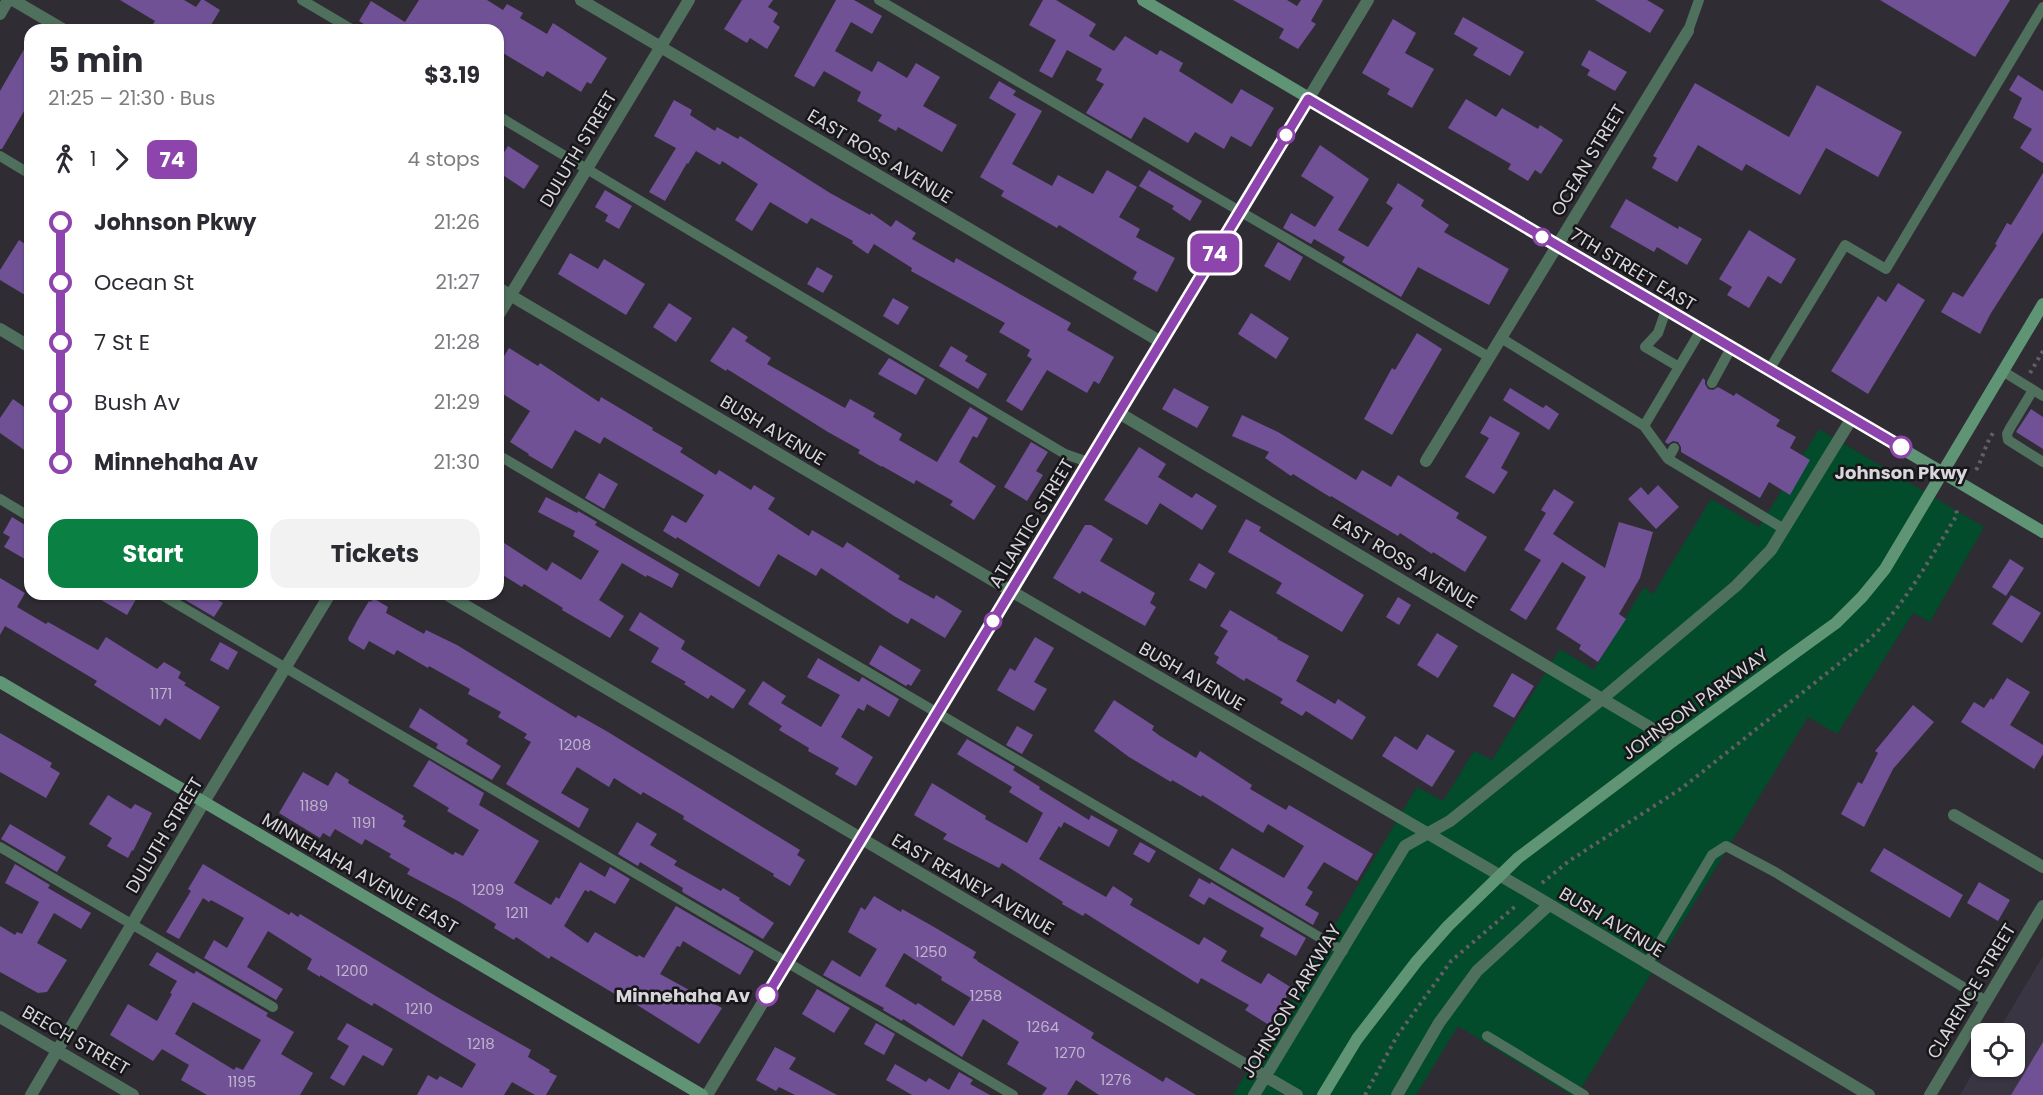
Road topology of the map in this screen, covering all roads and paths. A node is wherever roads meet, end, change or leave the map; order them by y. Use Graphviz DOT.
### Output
graph roads {
  1 [pos="8,0"];
  2 [pos="13,0"];
  3 [pos="302,0"];
  4 [pos="581,0"];
  5 [pos="689,0"];
  6 [pos="879,0"];
  7 [pos="1143,0"];
  8 [pos="1368,0"];
  9 [pos="1699,0"];
  10 [pos="2043,7"];
  11 [pos="0,14"];
  12 [pos="54,24"];
  13 [pos="343,24"];
  14 [pos="1688,31"];
  15 [pos="660,47"];
  16 [pos="1308,99"];
  17 [pos="504,120"];
  18 [pos="0,156"];
  19 [pos="587,169"];
  20 [pos="24,170"];
  21 [pos="1240,212"];
  22 [pos="1557,245"];
  23 [pos="504,292"];
  24 [pos="510,295"];
  25 [pos="2043,304"];
  26 [pos="504,306"];
  27 [pos="1666,310"];
  28 [pos="0,329"];
  29 [pos="1701,330"];
  30 [pos="1501,338"];
  31 [pos="1161,342"];
  32 [pos="24,343"];
  33 [pos="1731,348"];
  34 [pos="1489,357"];
  35 [pos="1679,367"];
  36 [pos="1769,370"];
  37 [pos="2004,372"];
  38 [pos="1712,383"];
  39 [pos="2033,390"];
  40 [pos="2043,396"];
  41 [pos="1119,413"];
  42 [pos="1852,418"];
  43 [pos="1644,426"];
  44 [pos="1674,448"];
  45 [pos="504,459"];
  46 [pos="1668,459"];
  47 [pos="1426,461"];
  48 [pos="1088,462"];
  49 [pos="2043,462"];
  50 [pos="1944,472"];
  51 [pos="0,499"];
  52 [pos="1956,507"];
  53 [pos="24,513"];
  54 [pos="1784,529"];
  55 [pos="2043,532"];
  56 [pos="1011,591"];
  57 [pos="170,600"];
  58 [pos="326,600"];
  59 [pos="456,600"];
  60 [pos="285,668"];
  61 [pos="0,682"];
  62 [pos="1602,699"];
  63 [pos="937,713"];
  64 [pos="1673,741"];
  65 [pos="204,802"];
  66 [pos="1954,815"];
  67 [pos="1428,834"];
  68 [pos="861,839"];
  69 [pos="0,847"];
  70 [pos="2043,867"];
  71 [pos="1499,876"];
  72 [pos="1549,877"];
  73 [pos="1549,905"];
  74 [pos="2043,906"];
  75 [pos="1512,909"];
  76 [pos="131,925"];
  77 [pos="1343,951"];
  78 [pos="787,963"];
  79 [pos="1647,964"];
  80 [pos="1986,1001"];
  81 [pos="273,1007"];
  82 [pos="0,1017"];
  83 [pos="1487,1036"];
  84 [pos="57,1051"];
  85 [pos="1266,1076"];
  86 [pos="31,1095"];
  87 [pos="134,1095"];
  88 [pos="702,1095"];
  89 [pos="707,1095"];
  90 [pos="1013,1095"];
  91 [pos="1254,1095"];
  92 [pos="1297,1095"];
  93 [pos="1323,1095"];
  94 [pos="1365,1095"];
  95 [pos="1397,1095"];
  96 [pos="1584,1095"];
  97 [pos="1869,1095"];
  98 [pos="1930,1095"];
  1 -- 11 [label="street"];
  2 -- 12 [label="street"];
  3 -- 13 [label="lane"];
  4 -- 15 [label="street, EAST ROSS AVENUE"];
  5 -- 15 [label="street, DULUTH STREET"];
  6 -- 21 [label="lane"];
  7 -- 16 [label="street, 7TH STREET EAST"];
  8 -- 16 [label="street, ATLANTIC STREET"];
  9 -- 14 [label="lane"];
  10 -- 36 [label="lane"];
  14 -- 22 [label="street, OCEAN STREET"];
  15 -- 19 [label="street, DULUTH STREET"];
  15 -- 31 [label="street, EAST ROSS AVENUE"];
  16 -- 21 [label="street, ATLANTIC STREET"];
  16 -- 22 [label="street, 7TH STREET EAST"];
  17 -- 19 [label="lane"];
  18 -- 20 [label="lane"];
  19 -- 24 [label="street, DULUTH STREET"];
  19 -- 48 [label="lane"];
  21 -- 31 [label="street, ATLANTIC STREET"];
  21 -- 34 [label="lane"];
  22 -- 27 [label="street, 7TH STREET EAST"];
  22 -- 30 [label="street, OCEAN STREET"];
  23 -- 24 [label="street, BUSH AVENUE"];
  24 -- 26 [label="street, DULUTH STREET"];
  24 -- 56 [label="street, BUSH AVENUE"];
  25 -- 37 [label="street, JOHNSON PARKWAY"];
  27 -- 29 [label="street, 7TH STREET EAST"];
  27 -- 35 [label="lane"];
  28 -- 32 [label="street"];
  29 -- 33 [label="street, 7TH STREET EAST"];
  29 -- 35 [label="lane"];
  30 -- 34 [label="street, OCEAN STREET"];
  30 -- 43 [label="lane"];
  31 -- 41 [label="street, ATLANTIC STREET"];
  33 -- 36 [label="street, 7TH STREET EAST"];
  33 -- 38 [label="lane"];
  34 -- 47 [label="street, OCEAN STREET"];
  35 -- 43 [label="lane"];
  36 -- 42 [label="street, 7TH STREET EAST"];
  37 -- 39 [label="lane"];
  37 -- 50 [label="street, JOHNSON PARKWAY"];
  39 -- 40 [label="lane"];
  39 -- 49 [label="lane"];
  41 -- 48 [label="street, ATLANTIC STREET"];
  41 -- 62 [label="street, EAST ROSS AVENUE"];
  42 -- 50 [label="street, 7TH STREET EAST"];
  42 -- 54 [label="street, JOHNSON PARKWAY"];
  43 -- 46 [label="lane"];
  44 -- 46 [label="lane"];
  45 -- 63 [label="lane"];
  46 -- 54 [label="lane"];
  48 -- 56 [label="street, ATLANTIC STREET"];
  50 -- 55 [label="street, 7TH STREET EAST"];
  50 -- 64 [label="street, JOHNSON PARKWAY"];
  51 -- 53 [label="lane"];
  52 -- 72 [label="path"];
  54 -- 62 [label="street, JOHNSON PARKWAY"];
  56 -- 63 [label="street, ATLANTIC STREET"];
  56 -- 67 [label="street, BUSH AVENUE"];
  57 -- 60 [label="lane"];
  58 -- 60 [label="street, DULUTH STREET"];
  59 -- 68 [label="street, EAST REANEY AVENUE"];
  60 -- 65 [label="street, DULUTH STREET"];
  60 -- 78 [label="lane"];
  61 -- 65 [label="street, MINNEHAHA AVENUE EAST"];
  62 -- 64 [label="street, EAST ROSS AVENUE"];
  62 -- 67 [label="street, JOHNSON PARKWAY"];
  63 -- 68 [label="street, ATLANTIC STREET"];
  63 -- 77 [label="lane"];
  64 -- 71 [label="street, JOHNSON PARKWAY"];
  65 -- 76 [label="street, DULUTH STREET"];
  65 -- 88 [label="street, MINNEHAHA AVENUE EAST"];
  66 -- 70 [label="street"];
  67 -- 71 [label="street, BUSH AVENUE"];
  67 -- 77 [label="street, JOHNSON PARKWAY"];
  68 -- 78 [label="street, ATLANTIC STREET"];
  68 -- 85 [label="street, EAST REANEY AVENUE"];
  69 -- 76 [label="lane"];
  71 -- 73 [label="street, BUSH AVENUE"];
  71 -- 93 [label="street, JOHNSON PARKWAY"];
  73 -- 79 [label="street, BUSH AVENUE"];
  73 -- 95 [label="street"];
  74 -- 80 [label="street, CLARENCE STREET"];
  75 -- 94 [label="path"];
  76 -- 81 [label="lane"];
  76 -- 84 [label="street, DULUTH STREET"];
  77 -- 85 [label="street, JOHNSON PARKWAY"];
  78 -- 89 [label="street, ATLANTIC STREET"];
  78 -- 90 [label="lane"];
  79 -- 80 [label="lane"];
  79 -- 97 [label="street, BUSH AVENUE"];
  80 -- 98 [label="street, CLARENCE STREET"];
  82 -- 84 [label="street, BEECH STREET"];
  83 -- 96 [label="lane"];
  84 -- 86 [label="street, DULUTH STREET"];
  84 -- 87 [label="street, BEECH STREET"];
  85 -- 91 [label="street, JOHNSON PARKWAY"];
  85 -- 92 [label="street, EAST REANEY AVENUE"];
}
